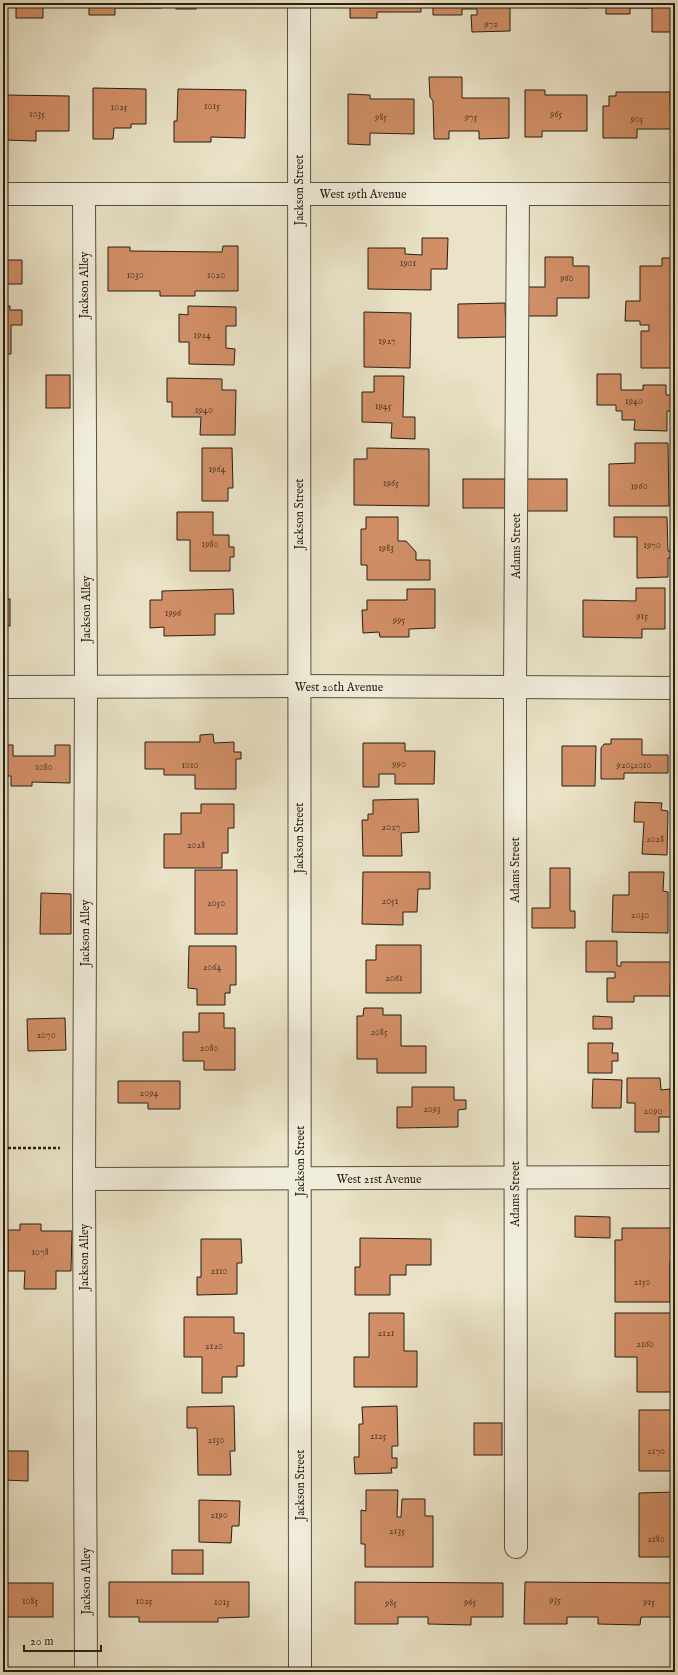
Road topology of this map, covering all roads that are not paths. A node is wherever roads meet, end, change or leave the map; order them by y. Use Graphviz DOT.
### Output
graph roads {
  1 [pos="299,3"];
  2 [pos="3,194"];
  3 [pos="84,194"];
  4 [pos="299,194"];
  5 [pos="518,194"];
  6 [pos="675,194"];
  7 [pos="299,686"];
  8 [pos="3,687"];
  9 [pos="86,687"];
  10 [pos="515,688"];
  11 [pos="675,688"];
  12 [pos="675,1178"];
  13 [pos="84,1179"];
  14 [pos="300,1179"];
  15 [pos="515,1179"];
  16 [pos="516,1547"];
  17 [pos="86,1672"];
  18 [pos="300,1672"];
  1 -- 4 [label="street, Jackson Street"];
  2 -- 3 [label="street, West 19th Avenue"];
  3 -- 4 [label="street, West 19th Avenue"];
  3 -- 9 [label="street, Jackson Alley"];
  4 -- 5 [label="street, West 19th Avenue"];
  4 -- 7 [label="street, Jackson Street"];
  5 -- 6 [label="street, West 19th Avenue"];
  5 -- 10 [label="street, Adams Street"];
  7 -- 9 [label="street, West 20th Avenue"];
  7 -- 10 [label="street, West 20th Avenue"];
  7 -- 14 [label="street, Jackson Street"];
  8 -- 9 [label="street, West 20th Avenue"];
  9 -- 13 [label="street, Jackson Alley"];
  10 -- 11 [label="street, West 20th Avenue"];
  10 -- 15 [label="street, Adams Street"];
  12 -- 15 [label="street, West 21st Avenue"];
  13 -- 14 [label="street, West 21st Avenue"];
  13 -- 17 [label="street, Jackson Alley"];
  14 -- 15 [label="street, West 21st Avenue"];
  14 -- 18 [label="street, Jackson Street"];
  15 -- 16 [label="street, Adams Street"];
}
